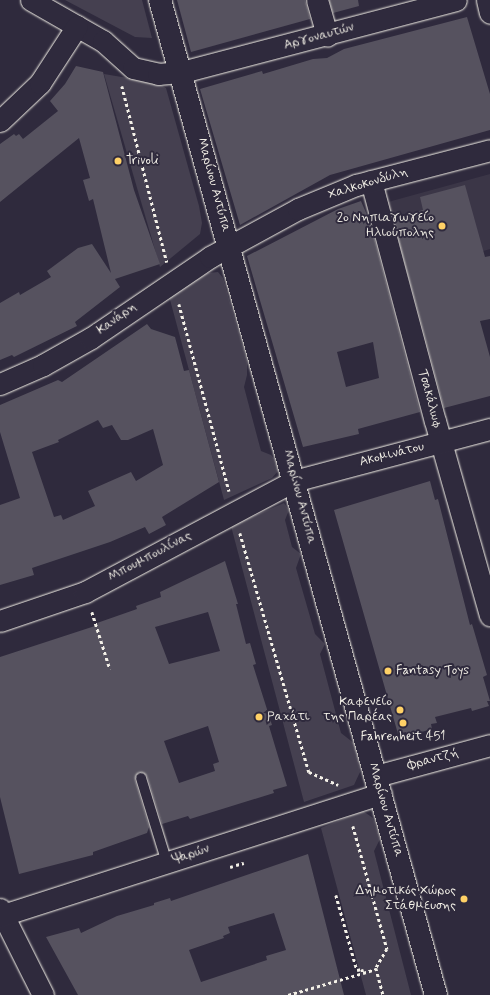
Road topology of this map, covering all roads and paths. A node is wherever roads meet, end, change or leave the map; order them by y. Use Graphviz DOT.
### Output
graph roads {
  1 [pos="31,0"];
  2 [pos="160,0"];
  3 [pos="317,0"];
  4 [pos="456,0"];
  5 [pos="487,0"];
  6 [pos="490,13"];
  7 [pos="77,26"];
  8 [pos="327,36"];
  9 [pos="182,72"];
  10 [pos="123,78"];
  11 [pos="0,120"];
  12 [pos="490,150"];
  13 [pos="371,182"];
  14 [pos="230,246"];
  15 [pos="168,265"];
  16 [pos="178,300"];
  17 [pos="0,384"];
  18 [pos="490,429"];
  19 [pos="440,443"];
  20 [pos="294,481"];
  21 [pos="230,494"];
  22 [pos="239,526"];
  23 [pos="90,605"];
  24 [pos="490,615"];
  25 [pos="0,621"];
  26 [pos="110,669"];
  27 [pos="490,744"];
  28 [pos="141,778"];
  29 [pos="379,785"];
  30 [pos="341,786"];
  31 [pos="351,820"];
  32 [pos="167,863"];
  33 [pos="336,896"];
  34 [pos="1,914"];
  35 [pos="376,969"];
  36 [pos="363,973"];
  37 [pos="43,995"];
  38 [pos="288,995"];
  39 [pos="383,995"];
  40 [pos="436,995"];
  1 -- 7 [label="street, Αργοναυτών"];
  2 -- 9 [label="street, Μαρίνου Αντύπα"];
  3 -- 8 [label="street"];
  4 -- 8 [label="street, Αργοναυτών"];
  5 -- 6 [label="street"];
  7 -- 9 [label="street, Αργοναυτών"];
  7 -- 11 [label="street"];
  8 -- 9 [label="street, Αργοναυτών"];
  9 -- 14 [label="street, Μαρίνου Αντύπα"];
  10 -- 15 [label="path"];
  12 -- 13 [label="street, Χαλκοκονδύλη"];
  13 -- 14 [label="street, Χαλκοκονδύλη"];
  13 -- 19 [label="street, Τσακάλωφ"];
  14 -- 17 [label="street, Κανάρη"];
  14 -- 20 [label="street, Μαρίνου Αντύπα"];
  16 -- 21 [label="path"];
  18 -- 19 [label="street, Ακομινάτου"];
  19 -- 20 [label="street, Ακομινάτου"];
  19 -- 24 [label="street, Τσακάλωφ"];
  20 -- 25 [label="street, Μπουμπουλίνας"];
  20 -- 29 [label="street, Μαρίνου Αντύπα"];
  22 -- 30 [label="path"];
  23 -- 26 [label="path"];
  27 -- 29 [label="street, Φραντζή"];
  28 -- 32 [label="lane"];
  29 -- 32 [label="street, Ψαρών"];
  29 -- 40 [label="street, Μαρίνου Αντύπα"];
  31 -- 35 [label="path"];
  32 -- 34 [label="street, Ψαρών"];
  33 -- 36 [label="path"];
  34 -- 37 [label="street"];
  35 -- 36 [label="path"];
  35 -- 39 [label="path"];
  36 -- 38 [label="path"];
}
